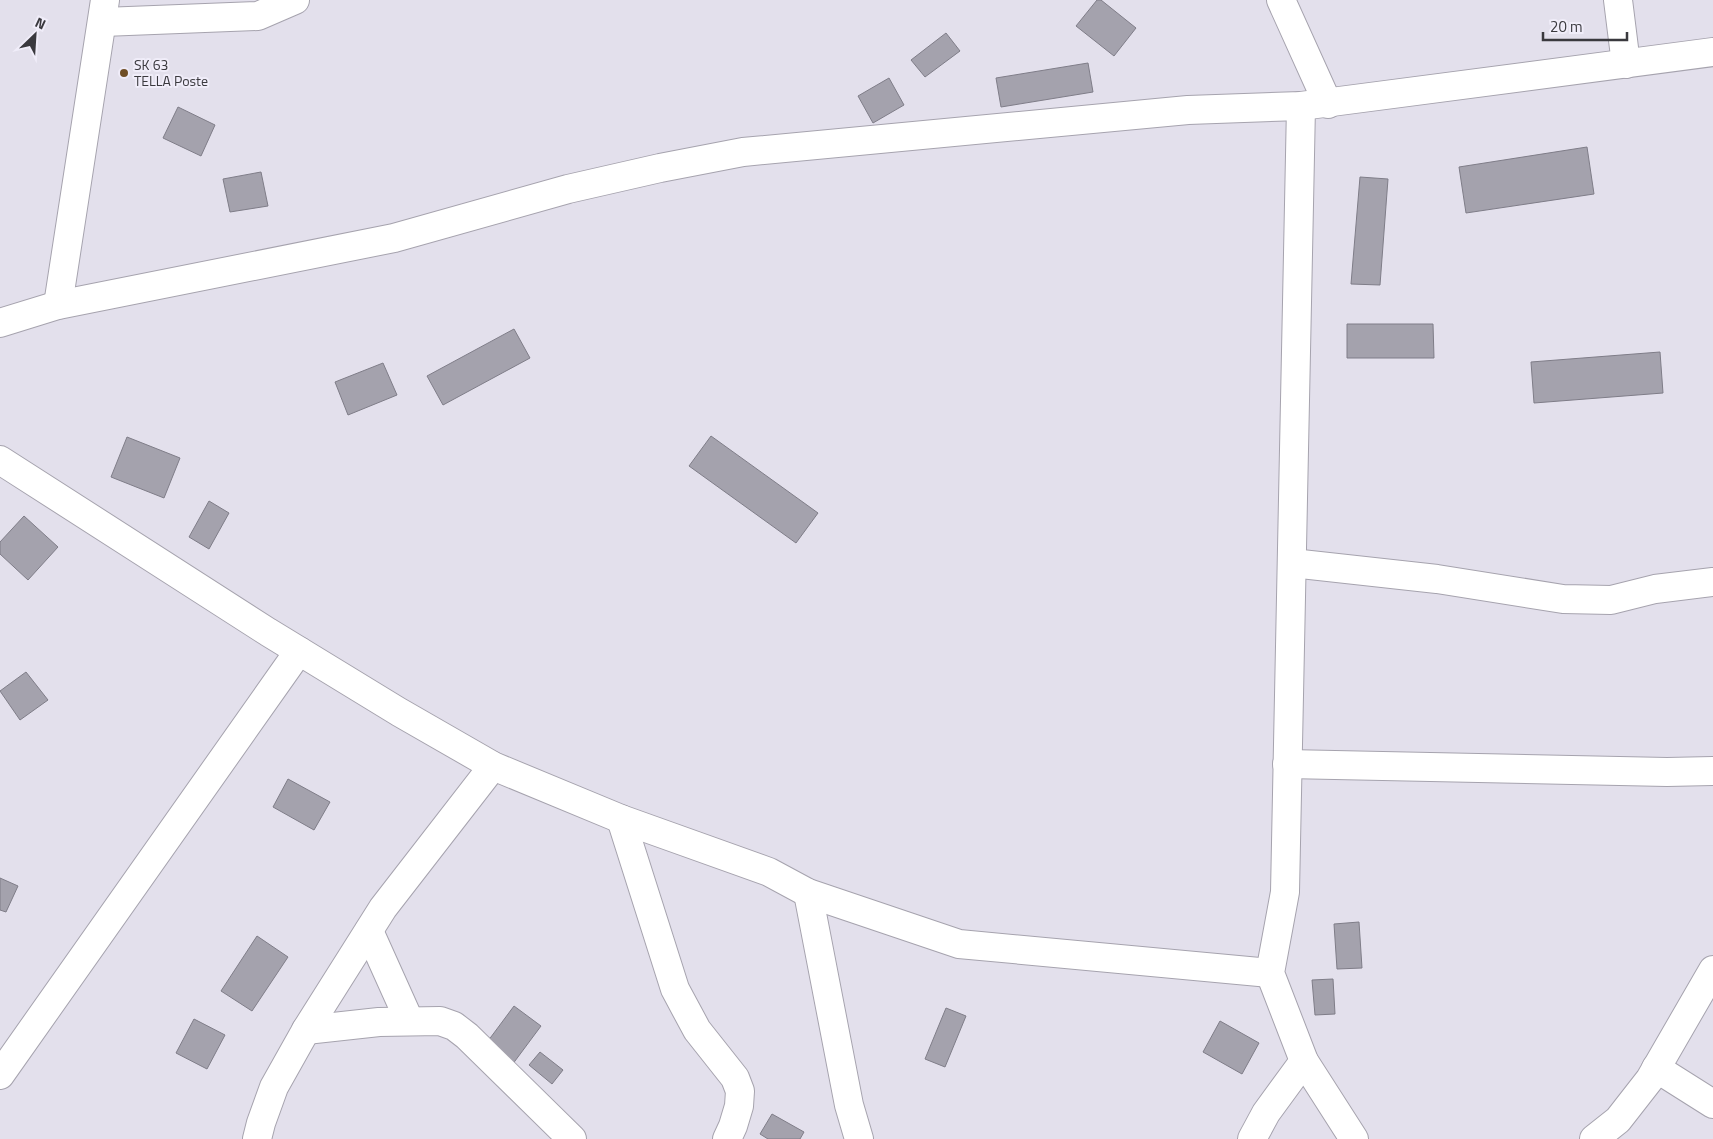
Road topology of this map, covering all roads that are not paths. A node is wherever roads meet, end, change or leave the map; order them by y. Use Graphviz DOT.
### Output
graph roads {
  1 [pos="295,0"];
  2 [pos="1281,0"];
  3 [pos="1618,0"];
  4 [pos="104,11"];
  5 [pos="1713,52"];
  6 [pos="1626,64"];
  7 [pos="1328,104"];
  8 [pos="1301,106"];
  9 [pos="58,305"];
  10 [pos="0,323"];
  11 [pos="0,460"];
  12 [pos="1292,563"];
  13 [pos="1713,582"];
  14 [pos="299,651"];
  15 [pos="1287,764"];
  16 [pos="493,766"];
  17 [pos="1713,771"];
  18 [pos="621,819"];
  19 [pos="808,893"];
  20 [pos="369,931"];
  21 [pos="1713,970"];
  22 [pos="1270,974"];
  23 [pos="410,1020"];
  24 [pos="306,1030"];
  25 [pos="1304,1061"];
  26 [pos="1656,1068"];
  27 [pos="0,1075"];
  28 [pos="1713,1104"];
  29 [pos="257,1139"];
  30 [pos="572,1139"];
  31 [pos="727,1139"];
  32 [pos="859,1139"];
  33 [pos="1252,1139"];
  34 [pos="1354,1139"];
  35 [pos="1594,1139"];
  1 -- 4 [label="street"];
  2 -- 7 [label="street"];
  3 -- 6 [label="street"];
  4 -- 9 [label="street"];
  5 -- 6 [label="street"];
  6 -- 7 [label="street"];
  7 -- 8 [label="street"];
  8 -- 9 [label="street"];
  8 -- 12 [label="street"];
  9 -- 10 [label="street"];
  11 -- 14 [label="street"];
  12 -- 13 [label="street"];
  12 -- 15 [label="street"];
  14 -- 16 [label="street"];
  14 -- 27 [label="street"];
  15 -- 17 [label="street"];
  15 -- 22 [label="street"];
  16 -- 18 [label="street"];
  16 -- 20 [label="street"];
  18 -- 19 [label="street"];
  18 -- 31 [label="street"];
  19 -- 22 [label="street"];
  19 -- 32 [label="street"];
  20 -- 23 [label="street"];
  20 -- 24 [label="street"];
  21 -- 26 [label="street"];
  22 -- 25 [label="street"];
  23 -- 24 [label="street"];
  23 -- 30 [label="street"];
  24 -- 29 [label="street"];
  25 -- 33 [label="street"];
  25 -- 34 [label="street"];
  26 -- 28 [label="street"];
  26 -- 35 [label="street"];
}
